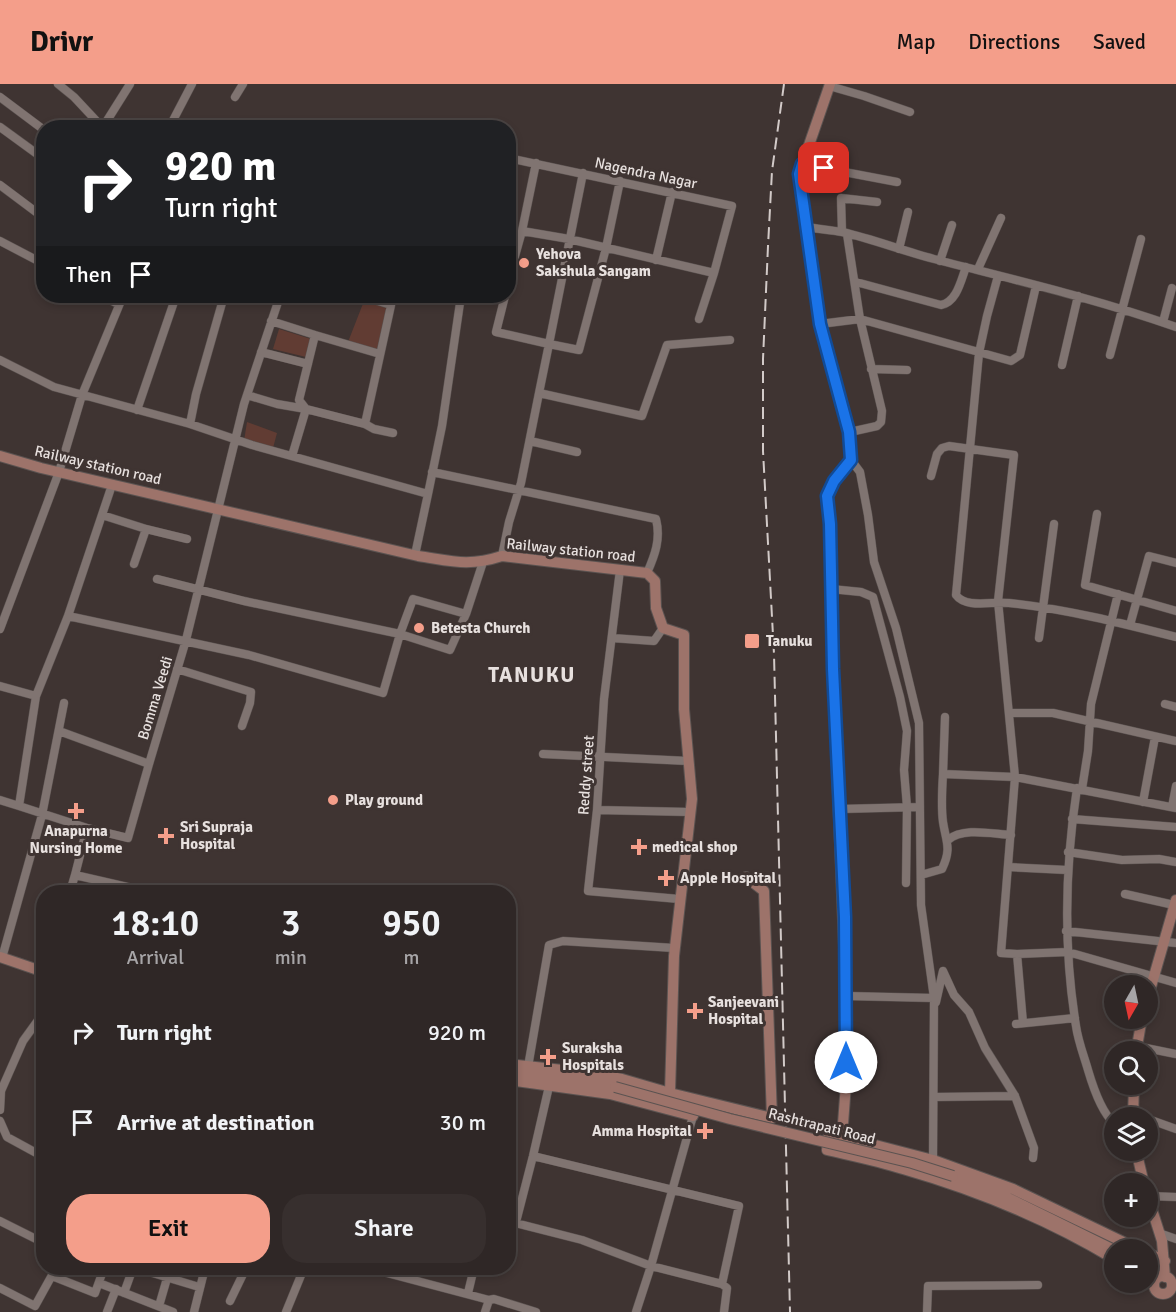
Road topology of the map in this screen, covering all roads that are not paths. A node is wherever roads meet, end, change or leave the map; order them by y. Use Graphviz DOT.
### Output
graph roads {
  1 [pos="58,84"];
  2 [pos="130,84"];
  3 [pos="192,84"];
  4 [pos="243,84"];
  5 [pos="830,85"];
  6 [pos="235,97"];
  7 [pos="2,102"];
  8 [pos="910,112"];
  9 [pos="96,120"];
  10 [pos="107,120"];
  11 [pos="173,120"];
  12 [pos="36,125"];
  13 [pos="0,127"];
  14 [pos="36,153"];
  15 [pos="516,159"];
  16 [pos="536,163"];
  17 [pos="802,164"];
  18 [pos="583,173"];
  19 [pos="620,181"];
  20 [pos="897,182"];
  21 [pos="0,185"];
  22 [pos="672,192"];
  23 [pos="877,202"];
  24 [pos="36,212"];
  25 [pos="908,212"];
  26 [pos="1001,218"];
  27 [pos="952,225"];
  28 [pos="806,227"];
  29 [pos="522,231"];
  30 [pos="845,233"];
  31 [pos="569,239"];
  32 [pos="1142,240"];
  33 [pos="0,241"];
  34 [pos="516,248"];
  35 [pos="606,248"];
  36 [pos="899,249"];
  37 [pos="36,260"];
  38 [pos="656,260"];
  39 [pos="940,261"];
  40 [pos="966,267"];
  41 [pos="978,269"];
  42 [pos="714,273"];
  43 [pos="998,276"];
  44 [pos="856,282"];
  45 [pos="1036,286"];
  46 [pos="1172,288"];
  47 [pos="1078,296"];
  48 [pos="174,303"];
  49 [pos="222,303"];
  50 [pos="278,303"];
  51 [pos="384,303"];
  52 [pos="460,303"];
  53 [pos="503,303"];
  54 [pos="118,304"];
  55 [pos="391,305"];
  56 [pos="1123,309"];
  57 [pos="699,319"];
  58 [pos="860,319"];
  59 [pos="272,321"];
  60 [pos="1163,322"];
  61 [pos="820,324"];
  62 [pos="1176,327"];
  63 [pos="315,335"];
  64 [pos="730,340"];
  65 [pos="549,344"];
  66 [pos="261,352"];
  67 [pos="980,353"];
  68 [pos="380,354"];
  69 [pos="1110,355"];
  70 [pos="0,360"];
  71 [pos="308,364"];
  72 [pos="1062,365"];
  73 [pos="871,369"];
  74 [pos="908,370"];
  75 [pos="539,393"];
  76 [pos="82,395"];
  77 [pos="247,395"];
  78 [pos="306,409"];
  79 [pos="137,410"];
  80 [pos="190,424"];
  81 [pos="365,424"];
  82 [pos="849,432"];
  83 [pos="393,433"];
  84 [pos="236,440"];
  85 [pos="530,441"];
  86 [pos="970,450"];
  87 [pos="577,452"];
  88 [pos="0,456"];
  89 [pos="292,456"];
  90 [pos="851,460"];
  91 [pos="58,472"];
  92 [pos="432,472"];
  93 [pos="931,476"];
  94 [pos="112,484"];
  95 [pos="519,489"];
  96 [pos="428,494"];
  97 [pos="220,509"];
  98 [pos="1097,514"];
  99 [pos="102,515"];
  100 [pos="1054,524"];
  101 [pos="146,529"];
  102 [pos="187,539"];
  103 [pos="415,555"];
  104 [pos="502,556"];
  105 [pos="483,562"];
  106 [pos="1176,563"];
  107 [pos="134,564"];
  108 [pos="620,570"];
  109 [pos="647,573"];
  110 [pos="157,579"];
  111 [pos="200,589"];
  112 [pos="831,589"];
  113 [pos="1118,594"];
  114 [pos="1137,600"];
  115 [pos="998,601"];
  116 [pos="1043,606"];
  117 [pos="1176,611"];
  118 [pos="466,614"];
  119 [pos="68,615"];
  120 [pos="1112,621"];
  121 [pos="1130,625"];
  122 [pos="0,628"];
  123 [pos="663,628"];
  124 [pos="399,634"];
  125 [pos="1176,634"];
  126 [pos="612,638"];
  127 [pos="1039,638"];
  128 [pos="186,640"];
  129 [pos="177,669"];
  130 [pos="0,686"];
  131 [pos="36,696"];
  132 [pos="64,703"];
  133 [pos="1165,704"];
  134 [pos="1176,707"];
  135 [pos="1009,713"];
  136 [pos="945,717"];
  137 [pos="1091,722"];
  138 [pos="242,726"];
  139 [pos="59,731"];
  140 [pos="1155,737"];
  141 [pos="1176,741"];
  142 [pos="543,754"];
  143 [pos="601,756"];
  144 [pos="688,760"];
  145 [pos="149,764"];
  146 [pos="943,774"];
  147 [pos="1015,777"];
  148 [pos="1176,786"];
  149 [pos="1080,788"];
  150 [pos="0,800"];
  151 [pos="1143,802"];
  152 [pos="19,806"];
  153 [pos="907,807"];
  154 [pos="920,807"];
  155 [pos="1174,807"];
  156 [pos="840,808"];
  157 [pos="597,810"];
  158 [pos="690,812"];
  159 [pos="42,814"];
  160 [pos="1072,819"];
  161 [pos="1176,827"];
  162 [pos="87,828"];
  163 [pos="1011,835"];
  164 [pos="948,840"];
  165 [pos="1068,852"];
  166 [pos="1176,862"];
  167 [pos="1008,867"];
  168 [pos="1067,870"];
  169 [pos="75,874"];
  170 [pos="921,875"];
  171 [pos="746,877"];
  172 [pos="906,884"];
  173 [pos="72,885"];
  174 [pos="120,885"];
  175 [pos="1125,894"];
  176 [pos="679,899"];
  177 [pos="1175,903"];
  178 [pos="1066,931"];
  179 [pos="1164,941"];
  180 [pos="1176,943"];
  181 [pos="674,948"];
  182 [pos="1068,952"];
  183 [pos="1,954"];
  184 [pos="1017,954"];
  185 [pos="36,963"];
  186 [pos="36,969"];
  187 [pos="1149,975"];
  188 [pos="1153,975"];
  189 [pos="1158,978"];
  190 [pos="1176,983"];
  191 [pos="846,996"];
  192 [pos="934,998"];
  193 [pos="934,1012"];
  194 [pos="1075,1017"];
  195 [pos="36,1022"];
  196 [pos="1158,1051"];
  197 [pos="1176,1054"];
  198 [pos="516,1065"];
  199 [pos="528,1067"];
  200 [pos="516,1074"];
  201 [pos="516,1080"];
  202 [pos="550,1082"];
  203 [pos="1,1090"];
  204 [pos="670,1093"];
  205 [pos="1015,1096"];
  206 [pos="934,1097"];
  207 [pos="1104,1108"];
  208 [pos="0,1110"];
  209 [pos="693,1116"];
  210 [pos="0,1121"];
  211 [pos="1158,1123"];
  212 [pos="1176,1129"];
  213 [pos="842,1137"];
  214 [pos="904,1152"];
  215 [pos="36,1153"];
  216 [pos="534,1156"];
  217 [pos="1033,1158"];
  218 [pos="933,1160"];
  219 [pos="902,1168"];
  220 [pos="671,1190"];
  221 [pos="1158,1197"];
  222 [pos="1176,1197"];
  223 [pos="516,1209"];
  224 [pos="0,1221"];
  225 [pos="516,1222"];
  226 [pos="1157,1227"];
  227 [pos="1159,1233"];
  228 [pos="36,1239"];
  229 [pos="1117,1239"];
  230 [pos="1176,1239"];
  231 [pos="1104,1246"];
  232 [pos="1104,1253"];
  233 [pos="1158,1258"];
  234 [pos="1165,1261"];
  235 [pos="651,1266"];
  236 [pos="102,1275"];
  237 [pos="130,1275"];
  238 [pos="161,1275"];
  239 [pos="203,1275"];
  240 [pos="243,1275"];
  241 [pos="301,1275"];
  242 [pos="396,1275"];
  243 [pos="472,1275"];
  244 [pos="52,1276"];
  245 [pos="168,1277"];
  246 [pos="99,1283"];
  247 [pos="722,1284"];
  248 [pos="1038,1285"];
  249 [pos="1165,1285"];
  250 [pos="199,1287"];
  251 [pos="0,1288"];
  252 [pos="120,1291"];
  253 [pos="468,1293"];
  254 [pos="489,1300"];
  255 [pos="230,1301"];
  256 [pos="159,1306"];
  257 [pos="107,1312"];
  258 [pos="173,1312"];
  259 [pos="194,1312"];
  260 [pos="286,1312"];
  261 [pos="485,1312"];
  262 [pos="536,1312"];
  263 [pos="636,1312"];
  264 [pos="724,1312"];
  265 [pos="927,1312"];
  1 -- 9 [label="street"];
  2 -- 10 [label="street"];
  3 -- 11 [label="street"];
  4 -- 6 [label="street"];
  5 -- 8 [label="street"];
  5 -- 17 [label="street"];
  7 -- 12 [label="street"];
  13 -- 14 [label="street"];
  15 -- 16 [label="street, Nagendra Nagar"];
  16 -- 18 [label="street, Nagendra Nagar"];
  16 -- 29 [label="street"];
  17 -- 20 [label="street"];
  17 -- 28 [label="street"];
  18 -- 19 [label="street, Nagendra Nagar"];
  18 -- 31 [label="street"];
  19 -- 22 [label="street, Nagendra Nagar"];
  19 -- 35 [label="street"];
  21 -- 24 [label="street"];
  22 -- 38 [label="street"];
  22 -- 42 [label="street, Nagendra Nagar"];
  23 -- 30 [label="street"];
  25 -- 36 [label="street"];
  26 -- 41 [label="street"];
  27 -- 39 [label="street"];
  28 -- 30 [label="street"];
  28 -- 61 [label="street"];
  29 -- 31 [label="street"];
  29 -- 34 [label="street"];
  30 -- 36 [label="street"];
  30 -- 44 [label="street"];
  31 -- 35 [label="street"];
  31 -- 65 [label="street"];
  32 -- 56 [label="street"];
  33 -- 37 [label="street"];
  35 -- 38 [label="street"];
  35 -- 65 [label="street"];
  36 -- 39 [label="street"];
  38 -- 42 [label="street"];
  39 -- 40 [label="street"];
  40 -- 41 [label="street"];
  40 -- 44 [label="street"];
  41 -- 43 [label="street"];
  42 -- 57 [label="street"];
  43 -- 45 [label="street"];
  43 -- 67 [label="street"];
  44 -- 58 [label="street"];
  45 -- 47 [label="street"];
  45 -- 67 [label="street"];
  46 -- 60 [label="street"];
  47 -- 56 [label="street"];
  47 -- 72 [label="street"];
  48 -- 79 [label="street"];
  49 -- 80 [label="street"];
  50 -- 59 [label="street"];
  51 -- 55 [label="street"];
  52 -- 92 [label="street"];
  53 -- 65 [label="street"];
  54 -- 76 [label="street"];
  55 -- 68 [label="street"];
  56 -- 60 [label="street"];
  56 -- 69 [label="street"];
  58 -- 61 [label="street"];
  58 -- 67 [label="street"];
  58 -- 73 [label="street"];
  59 -- 63 [label="street"];
  59 -- 66 [label="street"];
  60 -- 62 [label="street"];
  61 -- 82 [label="street"];
  63 -- 68 [label="street"];
  63 -- 71 [label="street"];
  64 -- 75 [label="street"];
  65 -- 75 [label="street"];
  66 -- 71 [label="street"];
  66 -- 77 [label="street"];
  67 -- 86 [label="street"];
  68 -- 81 [label="street"];
  70 -- 76 [label="street"];
  71 -- 78 [label="street"];
  73 -- 74 [label="street"];
  73 -- 82 [label="street"];
  75 -- 85 [label="street"];
  76 -- 79 [label="street"];
  76 -- 91 [label="street"];
  77 -- 78 [label="street"];
  77 -- 84 [label="street"];
  78 -- 81 [label="street"];
  78 -- 89 [label="street"];
  79 -- 80 [label="street"];
  80 -- 84 [label="street"];
  81 -- 83 [label="street"];
  82 -- 90 [label="street"];
  84 -- 89 [label="street"];
  84 -- 97 [label="street"];
  85 -- 87 [label="street"];
  85 -- 95 [label="street"];
  86 -- 93 [label="street"];
  86 -- 115 [label="street"];
  86 -- 115 [label="street"];
  88 -- 91 [label="street, Railway station road"];
  89 -- 96 [label="street"];
  90 -- 112 [label="street"];
  90 -- 154 [label="street"];
  91 -- 94 [label="street, Railway station road"];
  91 -- 122 [label="street"];
  92 -- 95 [label="street"];
  92 -- 96 [label="street"];
  94 -- 97 [label="street, Railway station road"];
  94 -- 99 [label="street"];
  95 -- 104 [label="street"];
  95 -- 109 [label="street"];
  96 -- 103 [label="street"];
  97 -- 103 [label="street, Railway station road"];
  97 -- 111 [label="street"];
  98 -- 113 [label="street"];
  99 -- 101 [label="street"];
  99 -- 119 [label="street"];
  100 -- 116 [label="street"];
  101 -- 102 [label="street"];
  101 -- 107 [label="street"];
  103 -- 105 [label="street, Railway station road"];
  104 -- 105 [label="street, Railway station road"];
  104 -- 108 [label="street, Railway station road"];
  105 -- 118 [label="street"];
  106 -- 114 [label="street"];
  108 -- 109 [label="street, Railway station road"];
  108 -- 126 [label="street, Reddy street"];
  109 -- 123 [label="street, Railway station road"];
  110 -- 111 [label="street"];
  111 -- 124 [label="street"];
  111 -- 128 [label="street, Bomma Veedi"];
  112 -- 153 [label="street"];
  112 -- 156 [label="street"];
  113 -- 114 [label="street"];
  113 -- 120 [label="street"];
  114 -- 117 [label="street"];
  114 -- 121 [label="street"];
  115 -- 116 [label="street"];
  115 -- 135 [label="street"];
  116 -- 120 [label="street"];
  116 -- 127 [label="street"];
  118 -- 124 [label="street"];
  118 -- 124 [label="street"];
  119 -- 128 [label="street"];
  119 -- 131 [label="street"];
  120 -- 121 [label="street"];
  120 -- 137 [label="street"];
  121 -- 125 [label="street"];
  123 -- 126 [label="street"];
  123 -- 144 [label="street"];
  124 -- 128 [label="street"];
  126 -- 143 [label="street, Reddy street"];
  128 -- 129 [label="street, Bomma Veedi"];
  129 -- 138 [label="street"];
  129 -- 145 [label="street, Bomma Veedi"];
  130 -- 131 [label="street"];
  131 -- 152 [label="street"];
  132 -- 139 [label="street"];
  133 -- 134 [label="street"];
  135 -- 137 [label="street"];
  135 -- 147 [label="street"];
  136 -- 146 [label="street"];
  137 -- 140 [label="street"];
  137 -- 149 [label="street"];
  139 -- 145 [label="street"];
  139 -- 159 [label="street"];
  140 -- 141 [label="street"];
  140 -- 151 [label="street"];
  142 -- 143 [label="street"];
  143 -- 144 [label="street"];
  143 -- 157 [label="street, Reddy street"];
  144 -- 158 [label="street"];
  145 -- 162 [label="street, Bomma Veedi"];
  146 -- 147 [label="street"];
  146 -- 164 [label="street"];
  147 -- 149 [label="street"];
  147 -- 163 [label="street"];
  148 -- 155 [label="street"];
  149 -- 151 [label="street"];
  149 -- 160 [label="street"];
  150 -- 152 [label="street"];
  151 -- 155 [label="street"];
  152 -- 159 [label="street"];
  153 -- 154 [label="street"];
  153 -- 156 [label="street"];
  153 -- 172 [label="street"];
  154 -- 170 [label="street"];
  156 -- 191 [label="street"];
  157 -- 158 [label="street"];
  157 -- 176 [label="street, Reddy street"];
  158 -- 176 [label="street"];
  159 -- 162 [label="street"];
  159 -- 183 [label="street"];
  160 -- 161 [label="street"];
  160 -- 165 [label="street"];
  162 -- 169 [label="street"];
  163 -- 164 [label="street"];
  163 -- 167 [label="street"];
  164 -- 170 [label="street"];
  165 -- 166 [label="street"];
  165 -- 168 [label="street"];
  167 -- 168 [label="street"];
  167 -- 184 [label="street"];
  168 -- 178 [label="street"];
  169 -- 173 [label="street"];
  169 -- 174 [label="street"];
  170 -- 192 [label="street"];
  171 -- 204 [label="street"];
  175 -- 177 [label="street"];
  176 -- 181 [label="street"];
  177 -- 179 [label="street"];
  178 -- 179 [label="street"];
  178 -- 182 [label="street"];
  179 -- 180 [label="street"];
  179 -- 188 [label="street"];
  181 -- 199 [label="street"];
  181 -- 204 [label="street"];
  182 -- 184 [label="street"];
  182 -- 187 [label="street"];
  182 -- 194 [label="street"];
  183 -- 185 [label="street"];
  183 -- 186 [label="street"];
  184 -- 194 [label="street"];
  189 -- 190 [label="street"];
  191 -- 192 [label="street"];
  191 -- 213 [label="street"];
  192 -- 193 [label="street"];
  193 -- 205 [label="street"];
  193 -- 206 [label="street"];
  194 -- 207 [label="street"];
  195 -- 203 [label="street"];
  196 -- 197 [label="street"];
  198 -- 199 [label="street"];
  199 -- 204 [label="street"];
  200 -- 202 [label="street, Rashtrapati Road"];
  201 -- 202 [label="street"];
  202 -- 209 [label="street"];
  202 -- 216 [label="street"];
  202 -- 231 [label="street, Rashtrapati Road, bridge"];
  203 -- 208 [label="street"];
  205 -- 206 [label="street"];
  205 -- 217 [label="street"];
  206 -- 218 [label="street"];
  209 -- 220 [label="street"];
  210 -- 215 [label="street"];
  211 -- 212 [label="street"];
  213 -- 214 [label="street"];
  213 -- 219 [label="street"];
  214 -- 218 [label="street"];
  214 -- 219 [label="street"];
  216 -- 220 [label="street"];
  216 -- 223 [label="street"];
  218 -- 229 [label="street"];
  219 -- 232 [label="street"];
  220 -- 235 [label="street"];
  220 -- 247 [label="street"];
  221 -- 222 [label="street"];
  224 -- 228 [label="street"];
  225 -- 235 [label="street"];
  226 -- 227 [label="street"];
  227 -- 230 [label="street"];
  227 -- 234 [label="street"];
  233 -- 234 [label="street"];
  234 -- 249 [label="street"];
  235 -- 247 [label="street"];
  235 -- 263 [label="street"];
  236 -- 246 [label="street"];
  237 -- 252 [label="street"];
  238 -- 245 [label="street"];
  239 -- 250 [label="street"];
  240 -- 255 [label="street"];
  241 -- 260 [label="street"];
  242 -- 253 [label="street"];
  243 -- 253 [label="street"];
  244 -- 246 [label="street"];
  244 -- 251 [label="street"];
  245 -- 250 [label="street"];
  245 -- 256 [label="street"];
  246 -- 252 [label="street"];
  247 -- 264 [label="street"];
  248 -- 265 [label="street"];
  250 -- 259 [label="street"];
  252 -- 256 [label="street"];
  252 -- 257 [label="street"];
  253 -- 254 [label="street"];
  254 -- 261 [label="street"];
  254 -- 262 [label="street"];
  256 -- 258 [label="street"];
}
